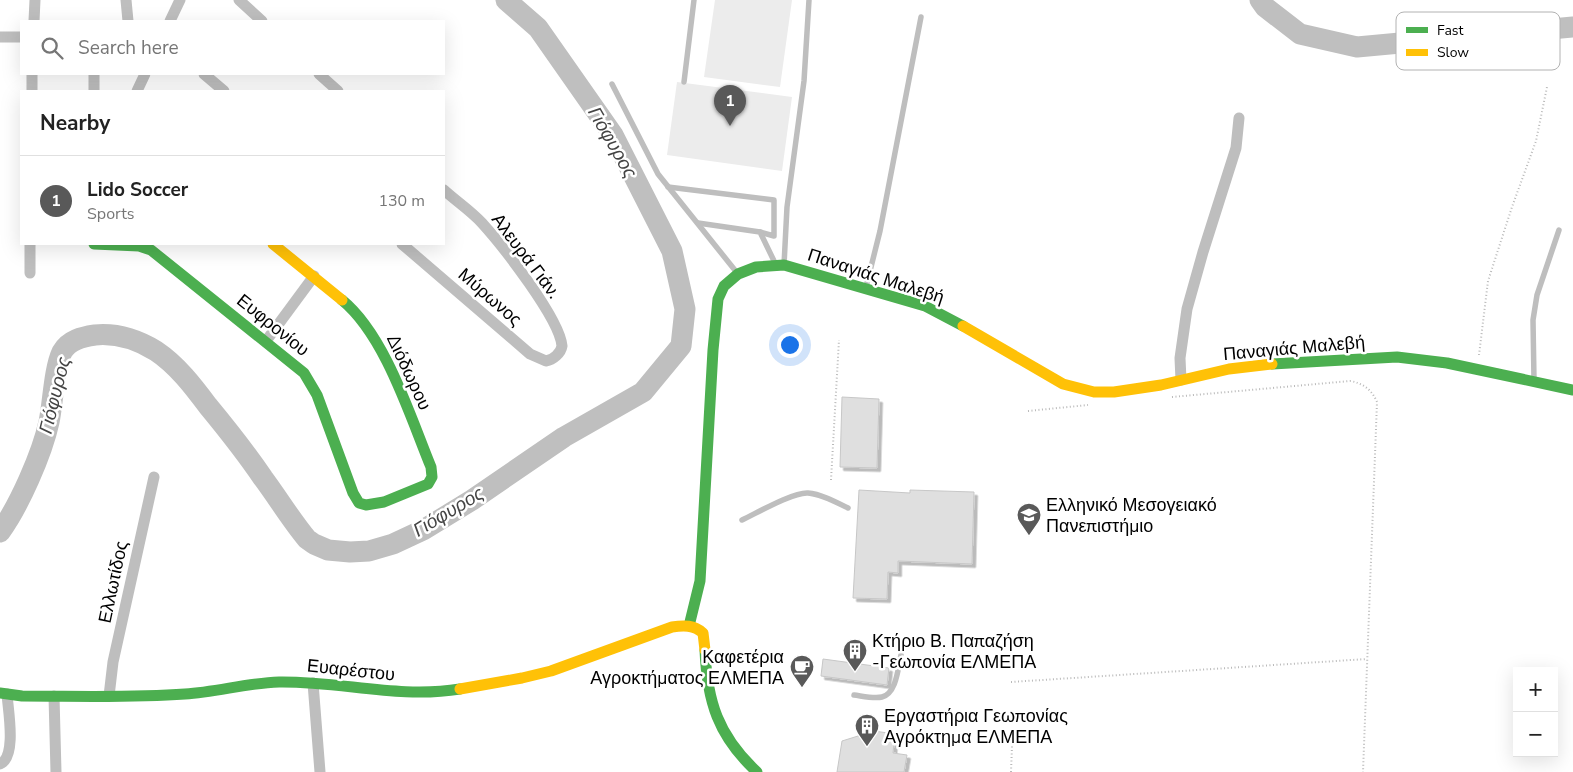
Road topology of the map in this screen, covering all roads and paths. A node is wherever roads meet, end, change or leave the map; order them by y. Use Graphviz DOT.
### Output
graph roads {
  1 [pos="35,0"];
  2 [pos="126,0"];
  3 [pos="180,0"];
  4 [pos="239,0"];
  5 [pos="694,0"];
  6 [pos="809,0"];
  7 [pos="921,17"];
  8 [pos="34,20"];
  9 [pos="128,20"];
  10 [pos="170,20"];
  11 [pos="261,20"];
  12 [pos="0,36"];
  13 [pos="20,37"];
  14 [pos="32,75"];
  15 [pos="94,75"];
  16 [pos="145,75"];
  17 [pos="205,75"];
  18 [pos="320,75"];
  19 [pos="684,82"];
  20 [pos="612,84"];
  21 [pos="1547,87"];
  22 [pos="32,90"];
  23 [pos="94,90"];
  24 [pos="137,90"];
  25 [pos="223,90"];
  26 [pos="337,90"];
  27 [pos="1239,118"];
  28 [pos="668,187"];
  29 [pos="445,191"];
  30 [pos="698,223"];
  31 [pos="1559,230"];
  32 [pos="760,232"];
  33 [pos="30,245"];
  34 [pos="116,245"];
  35 [pos="274,245"];
  36 [pos="403,245"];
  37 [pos="780,265"];
  38 [pos="30,273"];
  39 [pos="738,274"];
  40 [pos="314,276"];
  41 [pos="866,289"];
  42 [pos="839,340"];
  43 [pos="266,341"];
  44 [pos="559,352"];
  45 [pos="1477,370"];
  46 [pos="1181,380"];
  47 [pos="1534,382"];
  48 [pos="1573,390"];
  49 [pos="1164,398"];
  50 [pos="1096,404"];
  51 [pos="1028,411"];
  52 [pos="154,476"];
  53 [pos="831,480"];
  54 [pos="362,505"];
  55 [pos="848,508"];
  56 [pos="742,520"];
  57 [pos="689,626"];
  58 [pos="900,655"];
  59 [pos="1367,659"];
  60 [pos="1011,682"];
  61 [pos="314,683"];
  62 [pos="4,694"];
  63 [pos="854,695"];
  64 [pos="54,696"];
  65 [pos="109,696"];
  66 [pos="1012,746"];
  67 [pos="0,764"];
  68 [pos="56,772"];
  69 [pos="320,772"];
  70 [pos="757,772"];
  71 [pos="1011,772"];
  72 [pos="1363,772"];
  1 -- 8 [label="street"];
  2 -- 9 [label="street"];
  3 -- 10 [label="street"];
  4 -- 11 [label="street"];
  5 -- 19 [label="lane"];
  6 -- 37 [label="lane"];
  7 -- 41 [label="lane"];
  12 -- 13 [label="street"];
  14 -- 22 [label="street"];
  15 -- 23 [label="street"];
  16 -- 24 [label="street"];
  17 -- 25 [label="street"];
  18 -- 26 [label="street"];
  20 -- 28 [label="lane"];
  21 -- 45 [label="path"];
  27 -- 46 [label="street"];
  28 -- 30 [label="lane"];
  28 -- 32 [label="lane"];
  29 -- 44 [label="street, Αλευρά Γιάν."];
  30 -- 32 [label="lane"];
  30 -- 39 [label="lane"];
  31 -- 47 [label="lane"];
  32 -- 37 [label="lane"];
  33 -- 38 [label="street"];
  34 -- 43 [label="street, Ευφρονίου"];
  35 -- 40 [label="street, Διόδωρου"];
  36 -- 44 [label="street, Μύρωνος"];
  37 -- 39 [label="street, Παναγιάς Μαλεβή"];
  37 -- 41 [label="street, Παναγιάς Μαλεβή"];
  39 -- 57 [label="street"];
  40 -- 43 [label="street"];
  40 -- 54 [label="street, Διόδωρου"];
  41 -- 46 [label="street, Παναγιάς Μαλεβή"];
  42 -- 53 [label="path"];
  43 -- 54 [label="street, Ευφρονίου"];
  45 -- 46 [label="street, Παναγιάς Μαλεβή"];
  45 -- 47 [label="street, Παναγιάς Μαλεβή"];
  47 -- 48 [label="street, Παναγιάς Μαλεβή"];
  49 -- 59 [label="path"];
  50 -- 51 [label="path"];
  52 -- 65 [label="street, Ελλωτίδος"];
  55 -- 56 [label="lane"];
  57 -- 61 [label="street, Ευαρέστου"];
  57 -- 70 [label="street"];
  58 -- 63 [label="lane"];
  59 -- 60 [label="path"];
  59 -- 72 [label="path"];
  61 -- 65 [label="street, Ευαρέστου"];
  61 -- 69 [label="street"];
  62 -- 64 [label="street, Ευαρέστου"];
  62 -- 67 [label="street"];
  64 -- 65 [label="street, Ευαρέστου"];
  64 -- 68 [label="street"];
  66 -- 71 [label="path"];
}
